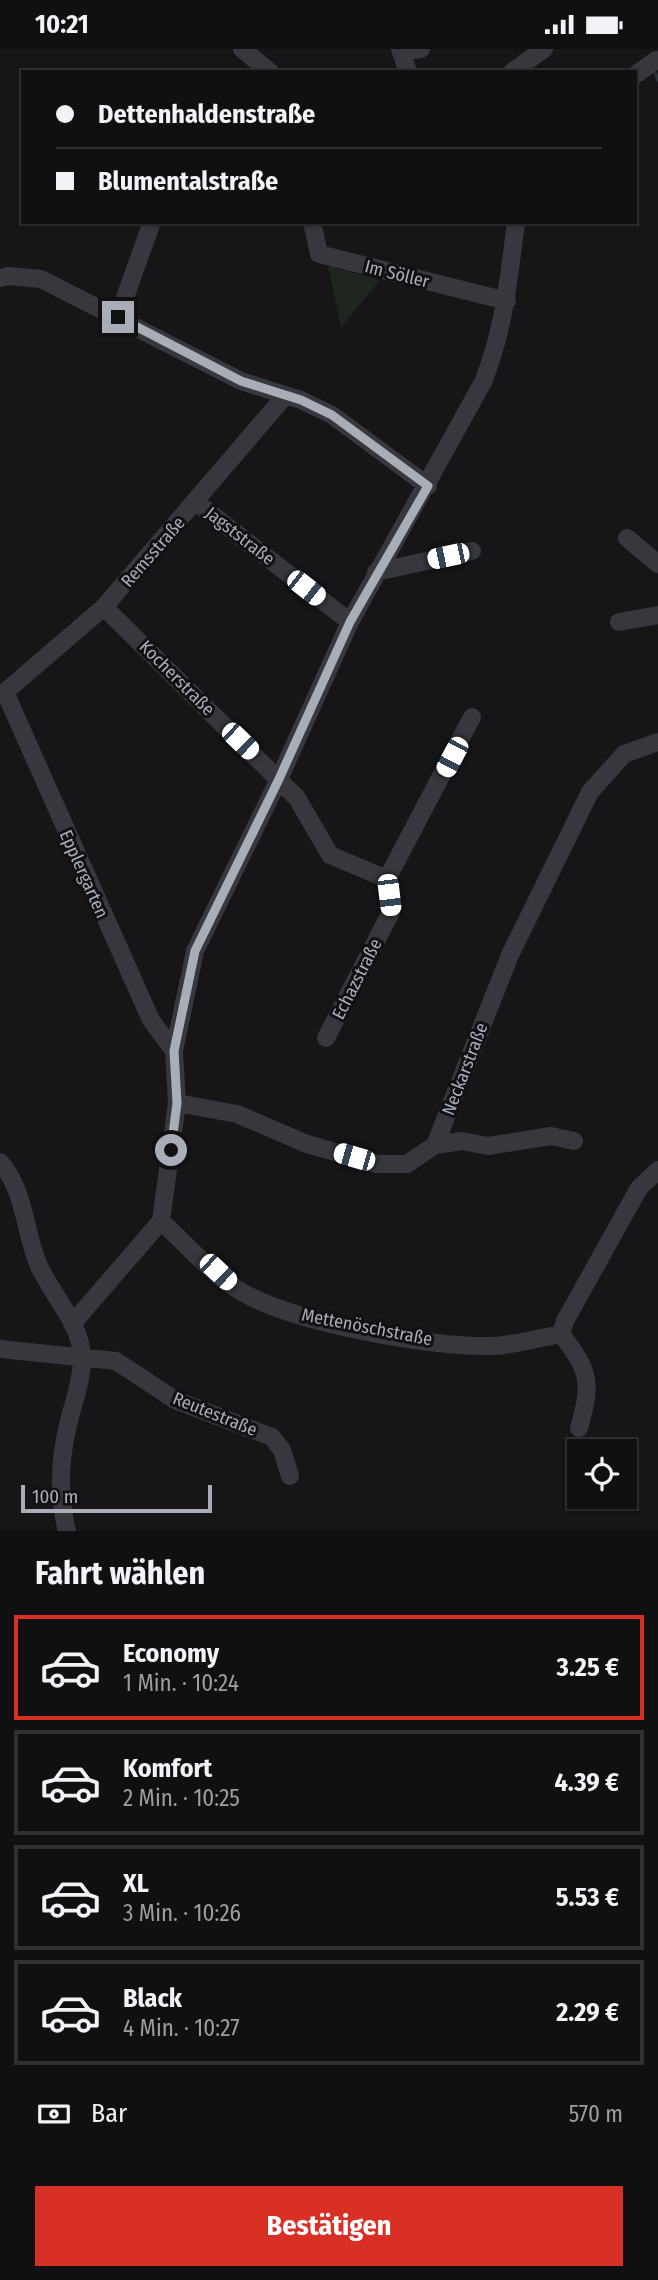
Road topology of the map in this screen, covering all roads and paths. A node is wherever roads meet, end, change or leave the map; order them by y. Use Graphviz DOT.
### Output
graph roads {
  1 [pos="242,49"];
  2 [pos="421,49"];
  3 [pos="544,49"];
  4 [pos="401,51"];
  5 [pos="656,60"];
  6 [pos="268,70"];
  7 [pos="407,70"];
  8 [pos="515,70"];
  9 [pos="637,74"];
  10 [pos="151,224"];
  11 [pos="312,224"];
  12 [pos="516,224"];
  13 [pos="0,278"];
  14 [pos="507,301"];
  15 [pos="118,317"];
  16 [pos="285,396"];
  17 [pos="428,486"];
  18 [pos="196,502"];
  19 [pos="627,538"];
  20 [pos="472,551"];
  21 [pos="658,564"];
  22 [pos="376,572"];
  23 [pos="104,607"];
  24 [pos="658,615"];
  25 [pos="350,622"];
  26 [pos="620,622"];
  27 [pos="2,692"];
  28 [pos="472,717"];
  29 [pos="658,742"];
  30 [pos="279,779"];
  31 [pos="387,879"];
  32 [pos="326,1038"];
  33 [pos="174,1051"];
  34 [pos="177,1103"];
  35 [pos="574,1141"];
  36 [pos="435,1145"];
  37 [pos="0,1162"];
  38 [pos="658,1170"];
  39 [pos="161,1221"];
  40 [pos="72,1324"];
  41 [pos="561,1334"];
  42 [pos="0,1349"];
  43 [pos="82,1357"];
  44 [pos="579,1428"];
  45 [pos="290,1476"];
  46 [pos="67,1531"];
  1 -- 6 [label="street"];
  2 -- 4 [label="street"];
  3 -- 8 [label="street"];
  4 -- 7 [label="street"];
  5 -- 9 [label="street"];
  10 -- 15 [label="street"];
  11 -- 14 [label="street, Im Söller"];
  12 -- 14 [label="street"];
  13 -- 15 [label="street"];
  14 -- 17 [label="street"];
  15 -- 16 [label="street"];
  16 -- 17 [label="street"];
  16 -- 18 [label="street, Remsstraße"];
  17 -- 22 [label="street"];
  18 -- 23 [label="street, Remsstraße"];
  18 -- 25 [label="street, Jagststraße"];
  19 -- 21 [label="street"];
  20 -- 22 [label="street"];
  22 -- 25 [label="street"];
  23 -- 27 [label="street, Remsstraße"];
  23 -- 30 [label="street, Kocherstraße"];
  24 -- 26 [label="street"];
  25 -- 30 [label="street"];
  27 -- 33 [label="street, Epplergarten"];
  28 -- 31 [label="street"];
  29 -- 36 [label="street, Neckarstraße"];
  30 -- 31 [label="street, Kocherstraße"];
  30 -- 33 [label="street"];
  31 -- 32 [label="street, Echazstraße"];
  33 -- 34 [label="street"];
  34 -- 36 [label="street"];
  34 -- 39 [label="street"];
  35 -- 36 [label="street"];
  37 -- 40 [label="street"];
  38 -- 41 [label="street"];
  39 -- 40 [label="street"];
  39 -- 41 [label="street, Mettenöschstraße"];
  40 -- 43 [label="street"];
  41 -- 44 [label="street"];
  42 -- 43 [label="street, Reutestraße"];
  43 -- 45 [label="street, Reutestraße"];
  43 -- 46 [label="street"];
}
